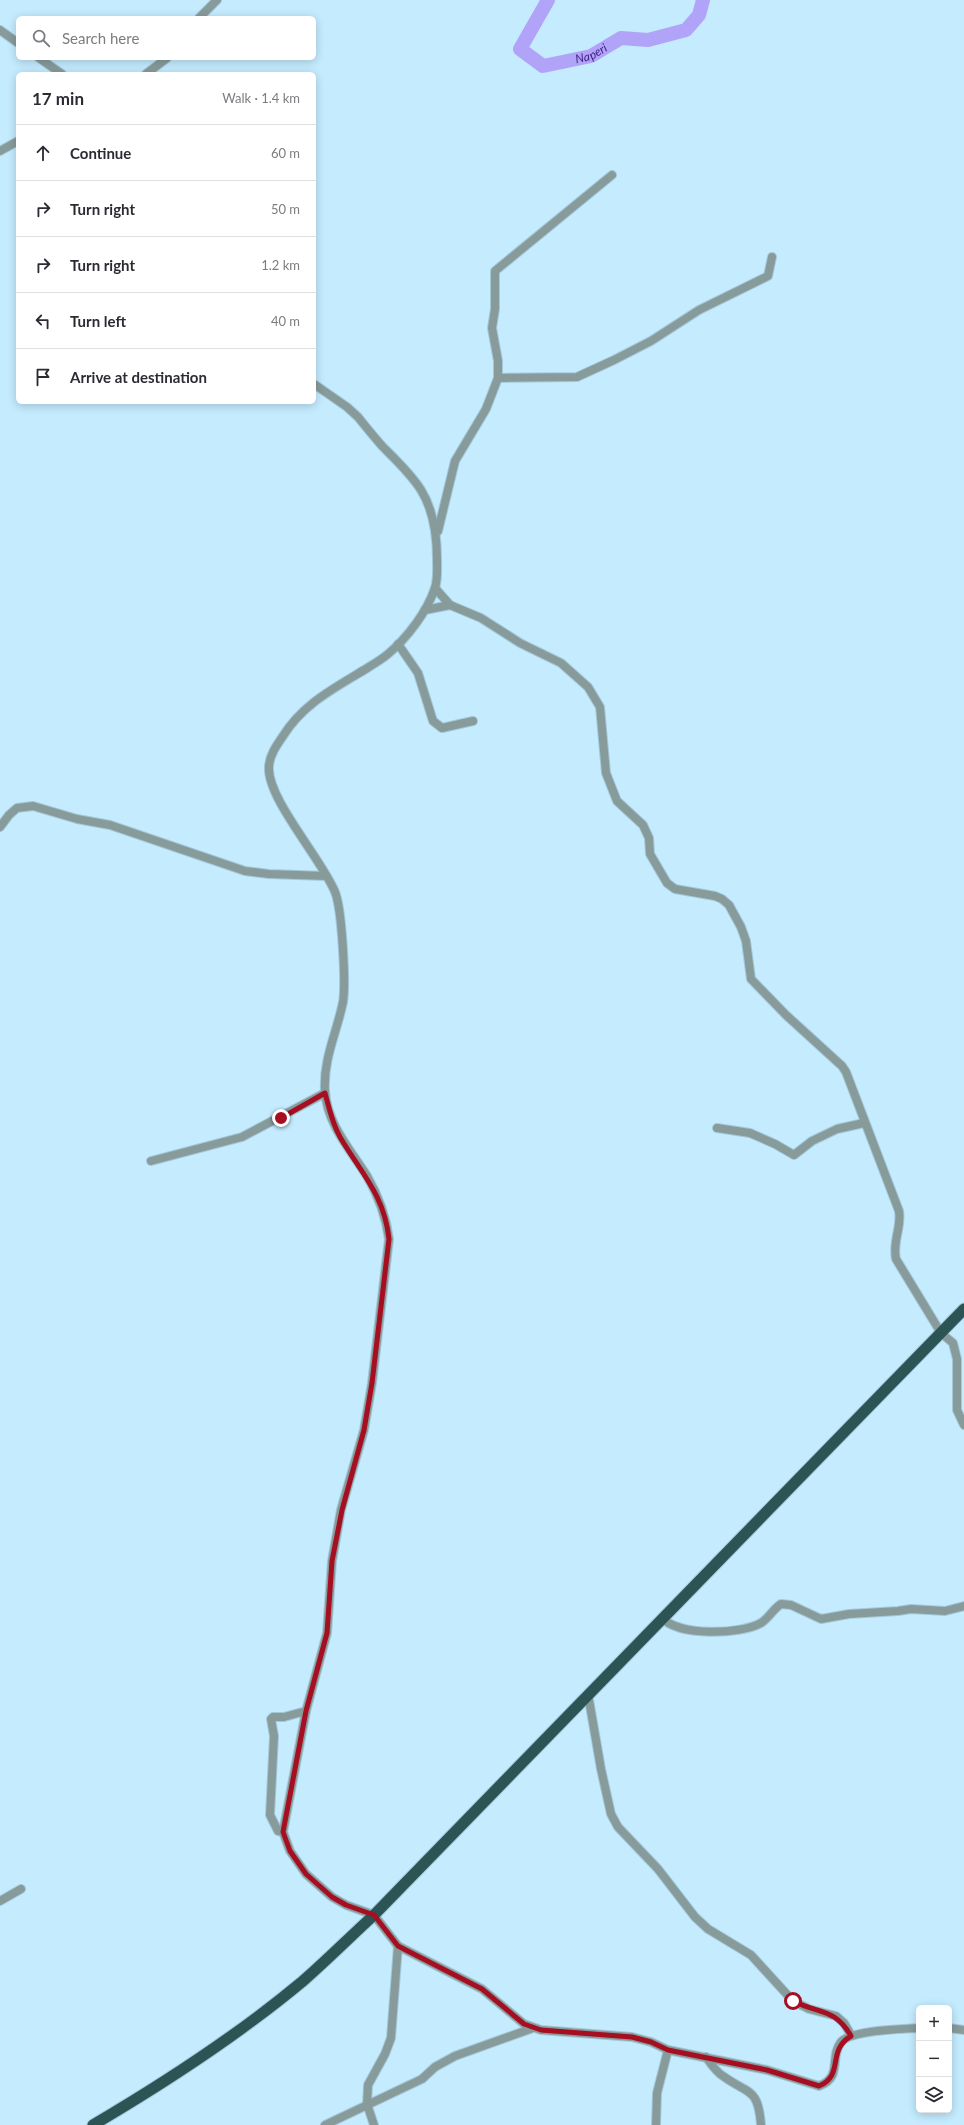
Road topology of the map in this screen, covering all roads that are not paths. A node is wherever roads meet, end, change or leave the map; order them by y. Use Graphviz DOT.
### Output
graph roads {
  1 [pos="217,0"];
  2 [pos="201,16"];
  3 [pos="0,30"];
  4 [pos="16,42"];
  5 [pos="42,60"];
  6 [pos="164,60"];
  7 [pos="59,72"];
  8 [pos="149,72"];
  9 [pos="16,142"];
  10 [pos="0,151"];
  11 [pos="612,175"];
  12 [pos="772,257"];
  13 [pos="498,378"];
  14 [pos="316,385"];
  15 [pos="436,535"];
  16 [pos="435,588"];
  17 [pos="450,605"];
  18 [pos="425,610"];
  19 [pos="398,644"];
  20 [pos="474,721"];
  21 [pos="0,827"];
  22 [pos="326,876"];
  23 [pos="325,1093"];
  24 [pos="864,1123"];
  25 [pos="717,1128"];
  26 [pos="151,1161"];
  27 [pos="964,1309"];
  28 [pos="941,1333"];
  29 [pos="964,1425"];
  30 [pos="964,1606"];
  31 [pos="662,1618"];
  32 [pos="588,1694"];
  33 [pos="306,1711"];
  34 [pos="283,1832"];
  35 [pos="21,1889"];
  36 [pos="0,1901"];
  37 [pos="374,1915"];
  38 [pos="398,1946"];
  39 [pos="533,2028"];
  40 [pos="916,2028"];
  41 [pos="952,2028"];
  42 [pos="964,2030"];
  43 [pos="851,2036"];
  44 [pos="668,2050"];
  45 [pos="706,2057"];
  46 [pos="367,2104"];
  47 [pos="93,2125"];
  48 [pos="325,2125"];
  49 [pos="374,2125"];
  50 [pos="656,2125"];
  51 [pos="761,2125"];
  1 -- 2 [label="street"];
  3 -- 4 [label="street"];
  5 -- 7 [label="street"];
  6 -- 8 [label="street"];
  9 -- 10 [label="street"];
  11 -- 13 [label="street"];
  12 -- 13 [label="street"];
  13 -- 15 [label="street"];
  14 -- 15 [label="street"];
  15 -- 16 [label="street"];
  16 -- 17 [label="street"];
  16 -- 18 [label="street"];
  17 -- 18 [label="street"];
  17 -- 24 [label="street"];
  18 -- 19 [label="street"];
  19 -- 20 [label="street"];
  19 -- 22 [label="street"];
  21 -- 22 [label="street"];
  22 -- 23 [label="street"];
  23 -- 26 [label="street"];
  23 -- 33 [label="street"];
  24 -- 25 [label="street"];
  24 -- 28 [label="street"];
  27 -- 28 [label="highway"];
  28 -- 29 [label="street"];
  28 -- 31 [label="highway"];
  30 -- 31 [label="street"];
  31 -- 32 [label="highway"];
  32 -- 37 [label="highway"];
  32 -- 43 [label="street"];
  33 -- 34 [label="street"];
  33 -- 34 [label="street"];
  34 -- 37 [label="street"];
  35 -- 36 [label="street"];
  37 -- 38 [label="street"];
  37 -- 47 [label="highway"];
  38 -- 39 [label="street"];
  38 -- 46 [label="street"];
  39 -- 44 [label="street"];
  39 -- 46 [label="street"];
  40 -- 43 [label="street"];
  41 -- 42 [label="street"];
  43 -- 45 [label="street"];
  44 -- 45 [label="street"];
  44 -- 50 [label="street"];
  45 -- 51 [label="street"];
  46 -- 48 [label="street"];
  46 -- 49 [label="street"];
}
